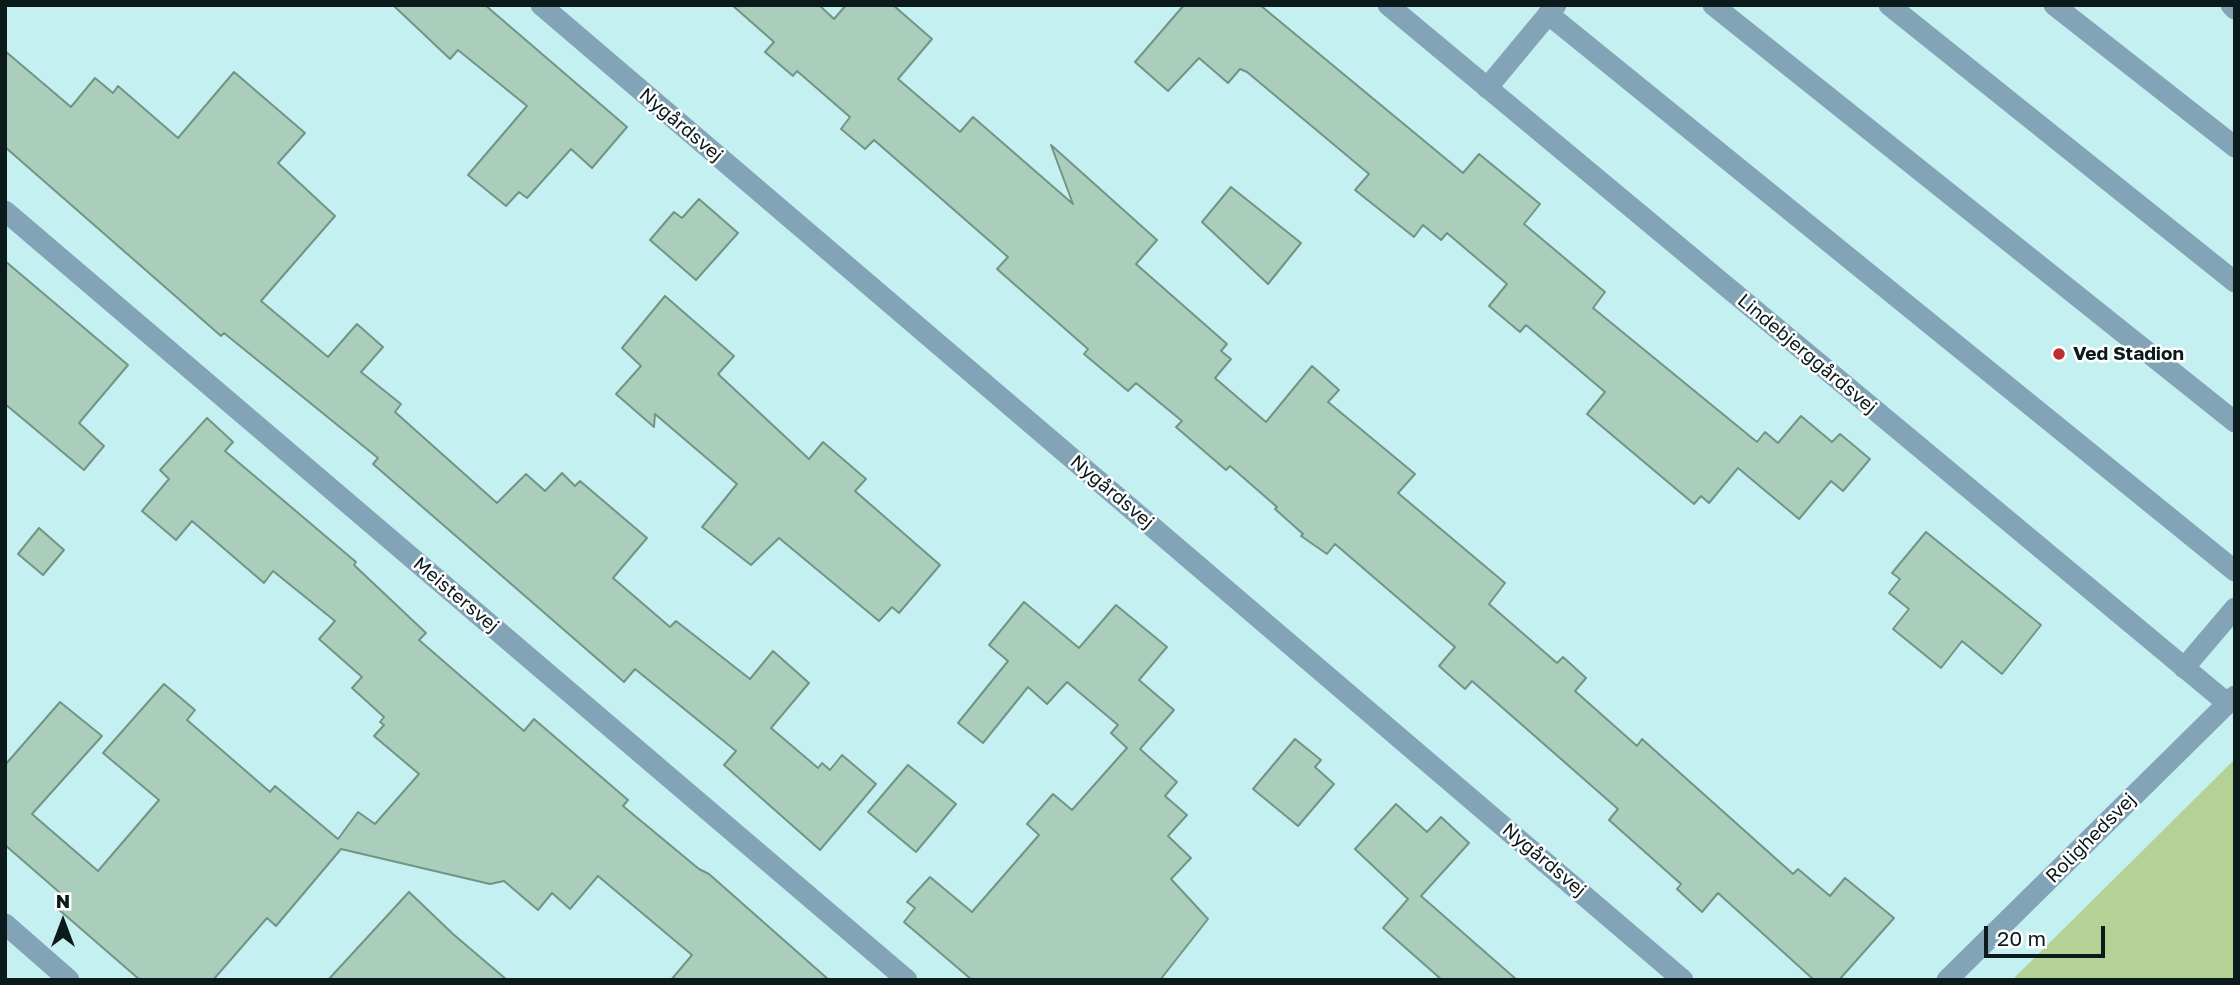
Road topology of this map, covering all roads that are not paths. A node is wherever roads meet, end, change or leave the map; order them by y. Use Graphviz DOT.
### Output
graph roads {
  1 [pos="541,5"];
  2 [pos="1388,5"];
  3 [pos="1713,5"];
  4 [pos="1889,5"];
  5 [pos="2054,5"];
  6 [pos="2231,5"];
  7 [pos="2235,9"];
  8 [pos="1552,10"];
  9 [pos="1487,88"];
  10 [pos="2235,148"];
  11 [pos="5,211"];
  12 [pos="2235,282"];
  13 [pos="2235,422"];
  14 [pos="2235,572"];
  15 [pos="2235,608"];
  16 [pos="2184,668"];
  17 [pos="2231,699"];
  18 [pos="5,924"];
  19 [pos="69,980"];
  20 [pos="907,980"];
  21 [pos="1684,980"];
  22 [pos="1947,980"];
  1 -- 21 [label="street, Nygårdsvej"];
  2 -- 9 [label="street, Lindebjerggårdsvej"];
  3 -- 13 [label="street"];
  4 -- 12 [label="street"];
  5 -- 10 [label="street"];
  6 -- 7 [label="street"];
  8 -- 9 [label="street"];
  8 -- 14 [label="street"];
  9 -- 16 [label="street, Lindebjerggårdsvej"];
  11 -- 20 [label="street, Meistersvej"];
  15 -- 16 [label="street"];
  16 -- 17 [label="street, Lindebjerggårdsvej"];
  17 -- 22 [label="street, Rolighedsvej"];
  18 -- 19 [label="street"];
}
